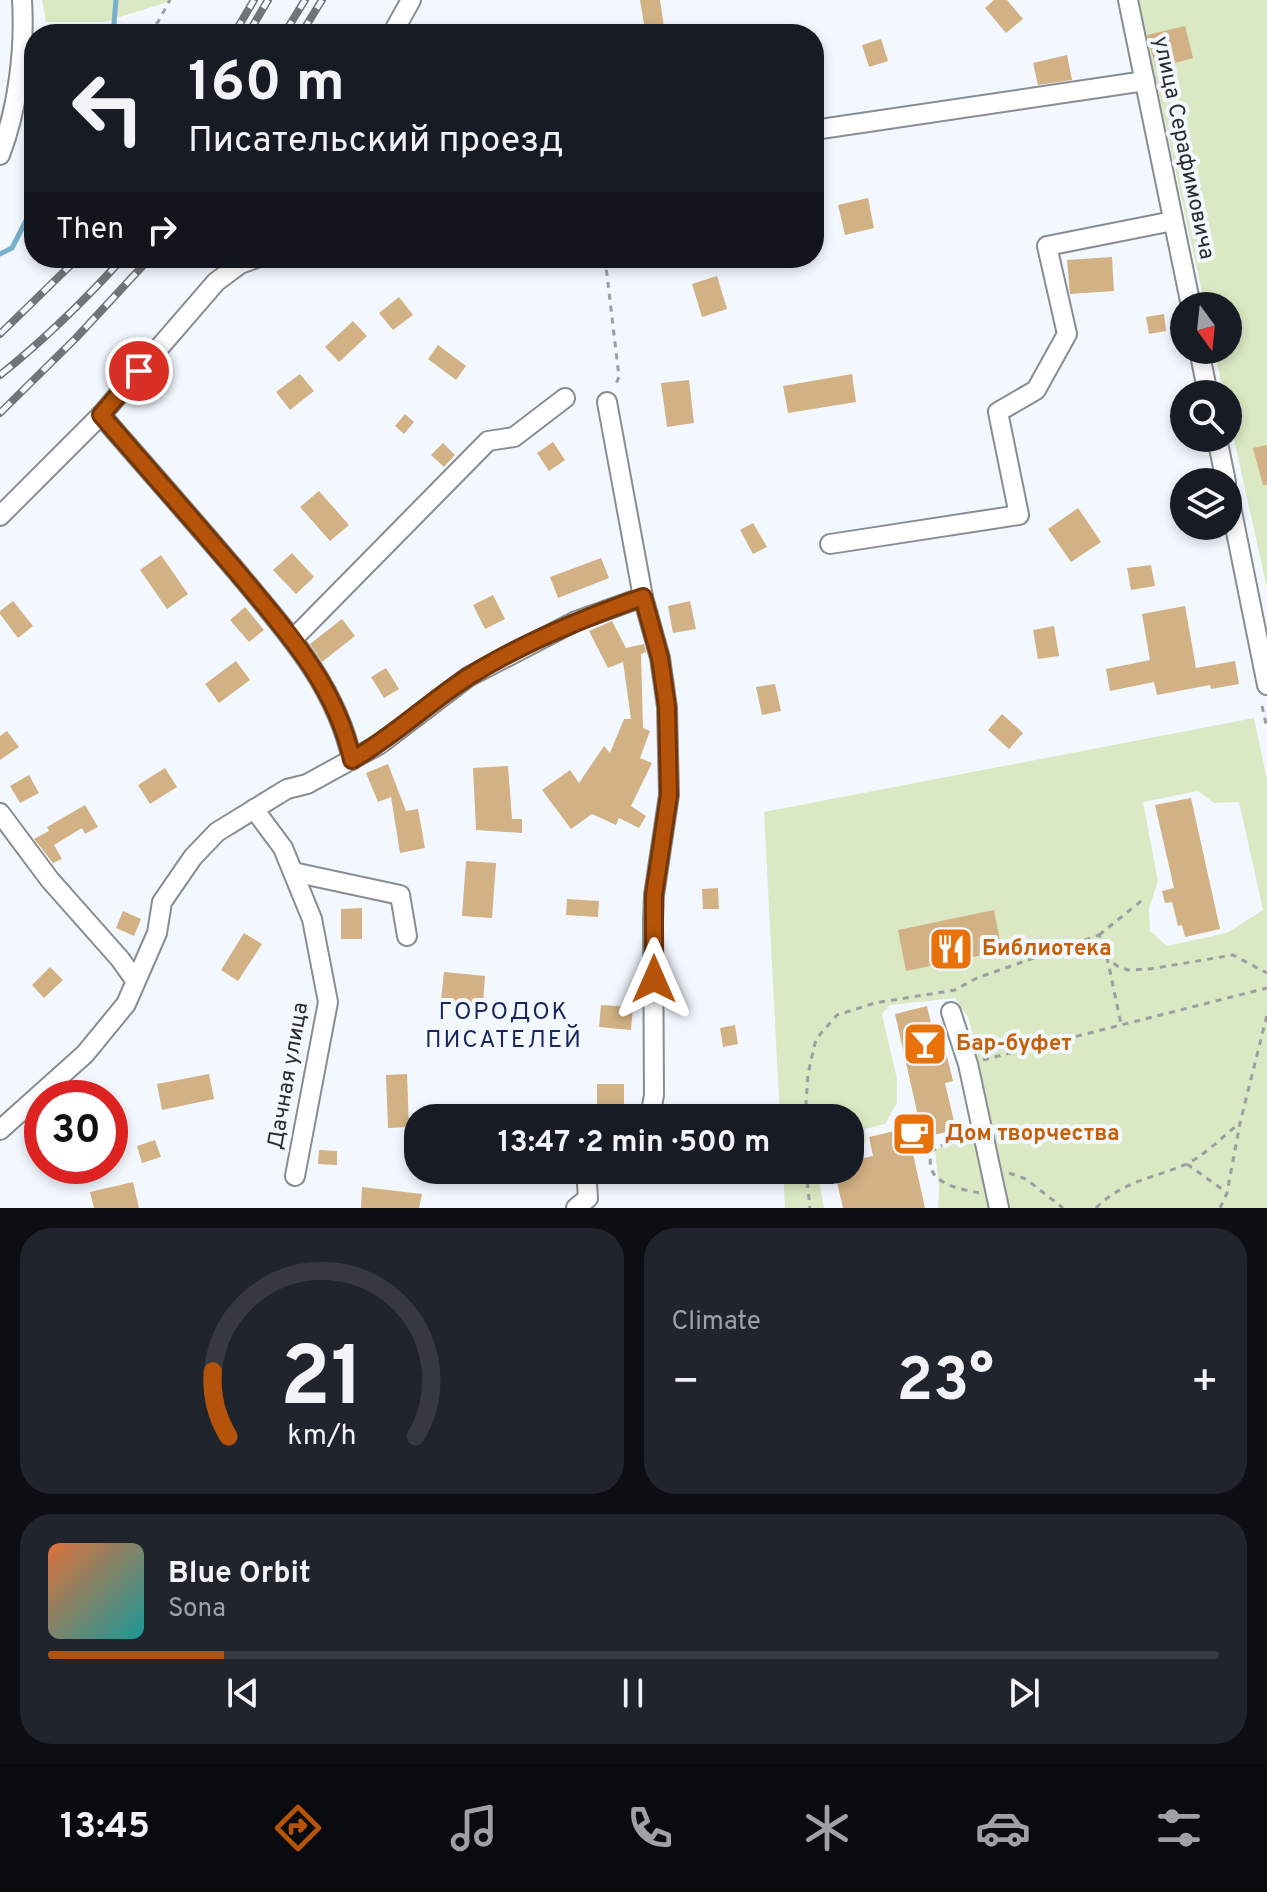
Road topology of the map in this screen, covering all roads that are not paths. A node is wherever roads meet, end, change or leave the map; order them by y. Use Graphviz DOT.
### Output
graph roads {
  1 [pos="22,0"];
  2 [pos="411,0"];
  3 [pos="1128,0"];
  4 [pos="398,24"];
  5 [pos="1145,81"];
  6 [pos="824,129"];
  7 [pos="0,155"];
  8 [pos="1173,221"];
  9 [pos="235,268"];
  10 [pos="1188,292"];
  11 [pos="565,398"];
  12 [pos="607,402"];
  13 [pos="101,415"];
  14 [pos="0,516"];
  15 [pos="1238,540"];
  16 [pos="830,544"];
  17 [pos="643,597"];
  18 [pos="293,639"];
  19 [pos="1267,685"];
  20 [pos="352,760"];
  21 [pos="254,809"];
  22 [pos="0,813"];
  23 [pos="293,872"];
  24 [pos="407,936"];
  25 [pos="135,980"];
  26 [pos="951,1012"];
  27 [pos="652,1104"];
  28 [pos="0,1130"];
  29 [pos="295,1176"];
  30 [pos="587,1184"];
  31 [pos="997,1203"];
  32 [pos="576,1208"];
  1 -- 7 [label="street"];
  2 -- 4 [label="street"];
  3 -- 5 [label="street, улица Серафимовича"];
  5 -- 6 [label="street"];
  5 -- 8 [label="street, улица Серафимовича"];
  8 -- 10 [label="street, улица Серафимовича"];
  8 -- 16 [label="street"];
  9 -- 13 [label="street"];
  11 -- 18 [label="street"];
  12 -- 17 [label="street"];
  13 -- 14 [label="street"];
  13 -- 18 [label="street"];
  15 -- 19 [label="street"];
  17 -- 20 [label="street"];
  17 -- 27 [label="street"];
  18 -- 20 [label="street"];
  20 -- 21 [label="street"];
  21 -- 23 [label="street, Дачная улица"];
  21 -- 25 [label="street"];
  22 -- 25 [label="street"];
  23 -- 24 [label="street"];
  23 -- 29 [label="street, Дачная улица"];
  25 -- 28 [label="street"];
  26 -- 31 [label="street"];
  30 -- 32 [label="street"];
}
